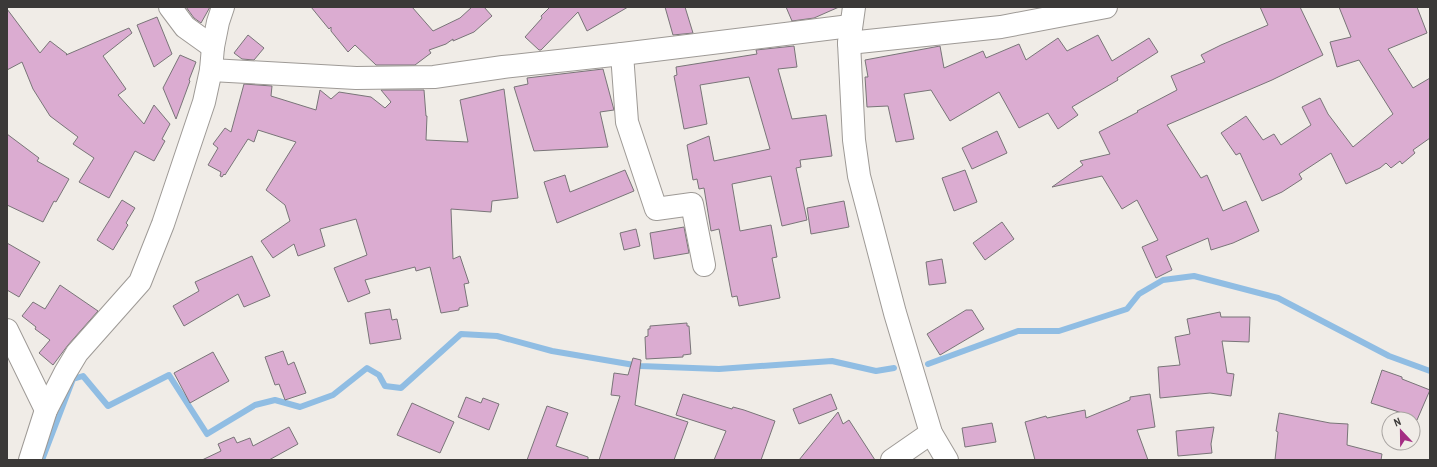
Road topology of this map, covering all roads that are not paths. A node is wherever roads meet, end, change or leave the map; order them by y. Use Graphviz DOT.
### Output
graph roads {
  1 [pos="170,7"];
  2 [pos="224,7"];
  3 [pos="1106,7"];
  4 [pos="851,25"];
  5 [pos="213,47"];
  6 [pos="622,54"];
  7 [pos="211,70"];
  8 [pos="704,265"];
  9 [pos="7,330"];
  10 [pos="46,410"];
  11 [pos="931,432"];
  12 [pos="30,460"];
  13 [pos="892,460"];
  14 [pos="947,460"];
  1 -- 5 [label="street"];
  2 -- 5 [label="street"];
  3 -- 4 [label="street"];
  4 -- 6 [label="street"];
  4 -- 11 [label="street"];
  5 -- 7 [label="street"];
  6 -- 7 [label="street"];
  6 -- 8 [label="street"];
  7 -- 10 [label="street"];
  9 -- 10 [label="street"];
  10 -- 12 [label="street"];
  11 -- 13 [label="street"];
  11 -- 14 [label="street"];
}
